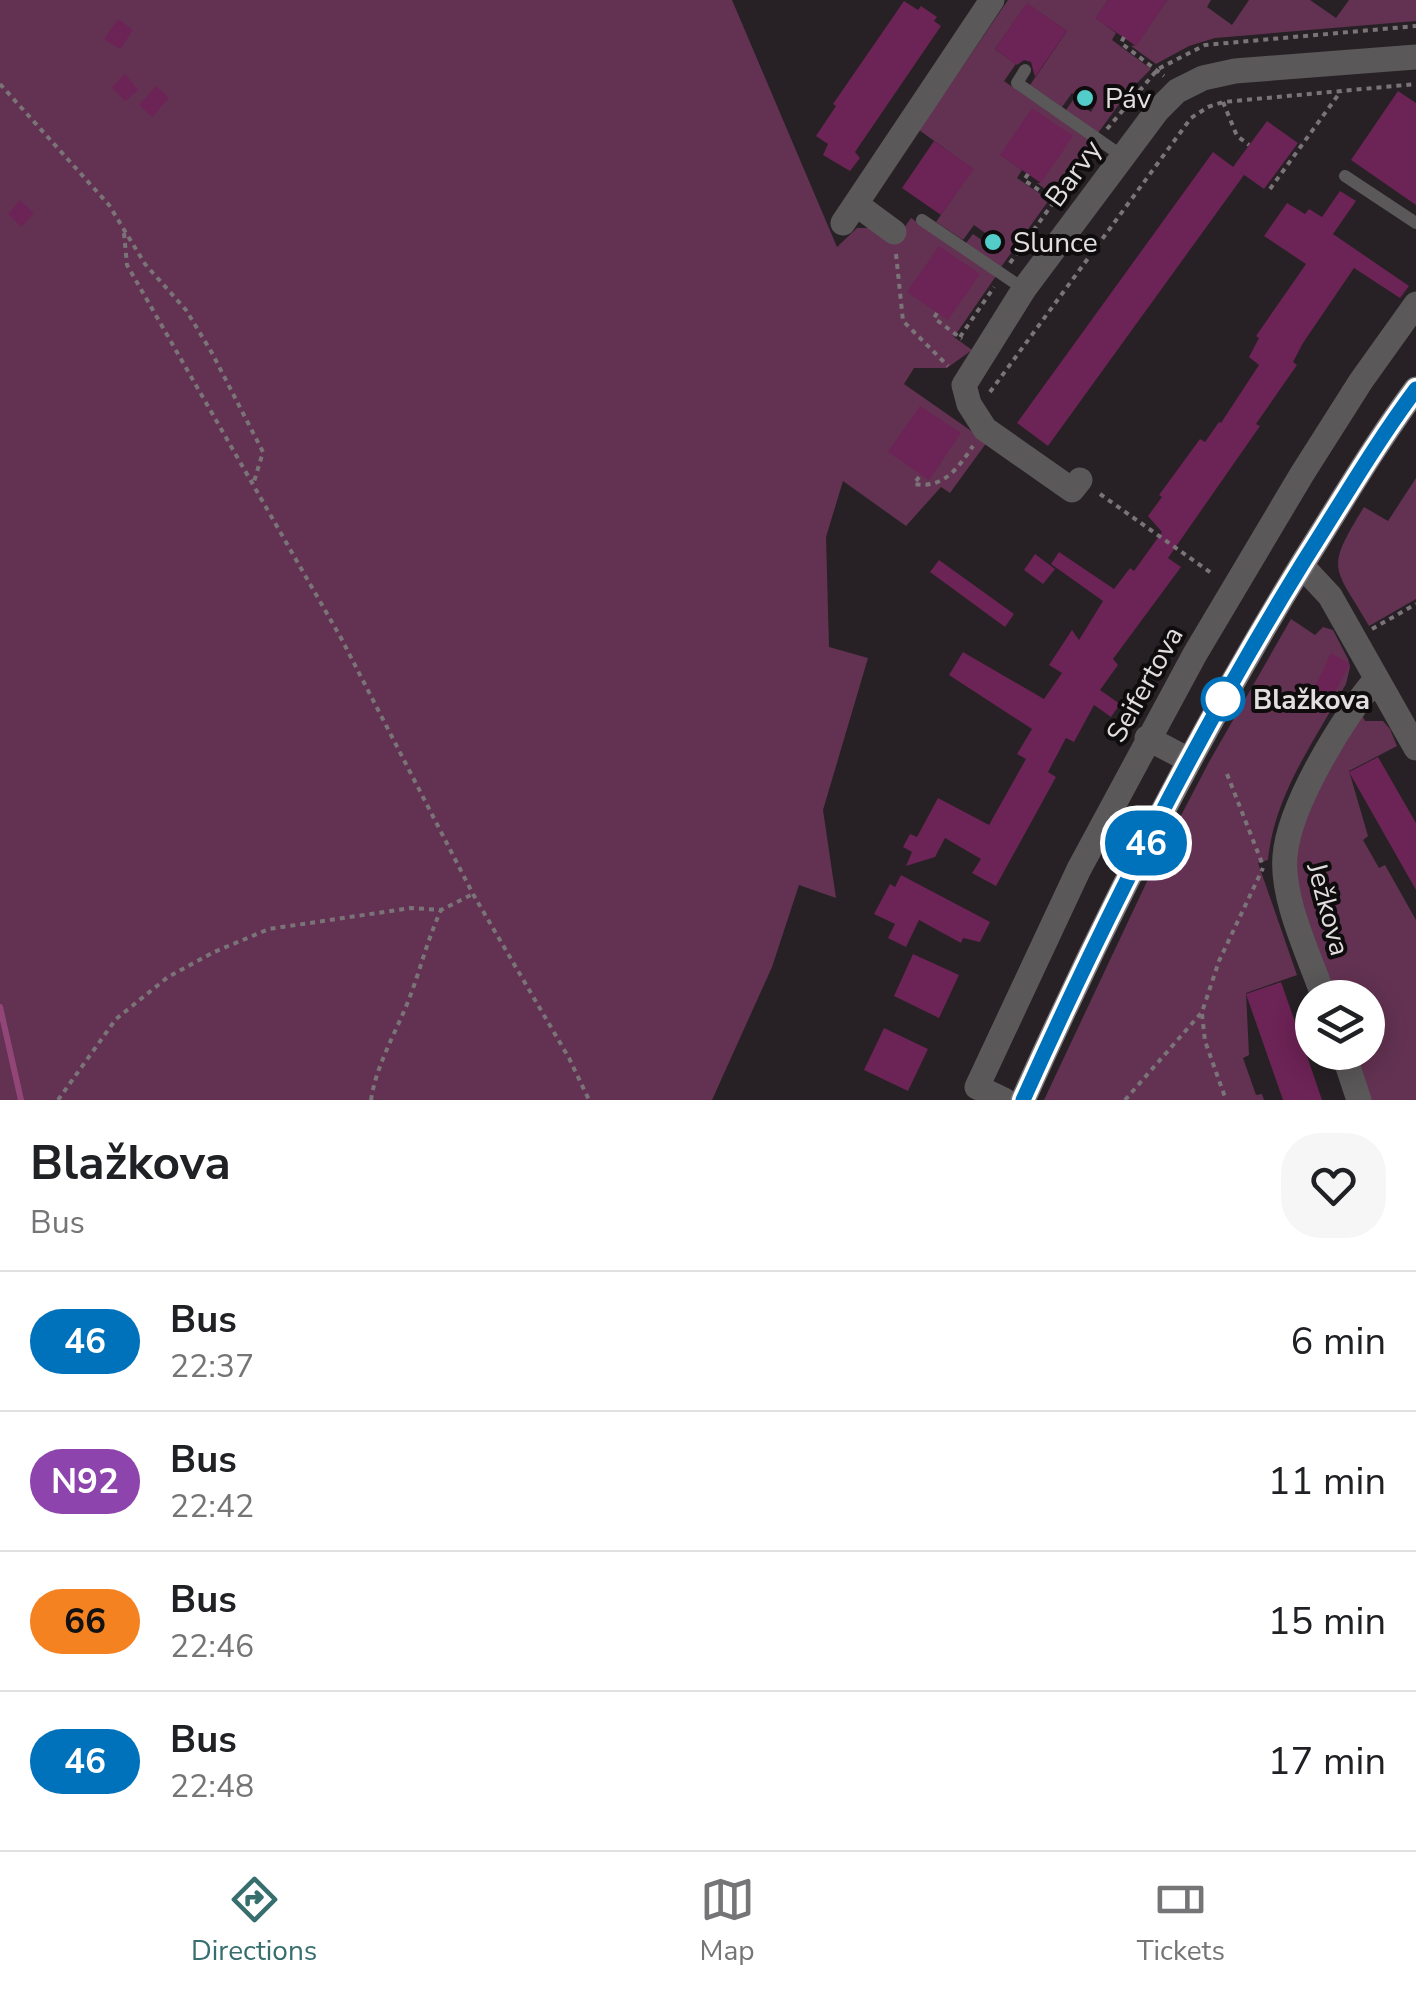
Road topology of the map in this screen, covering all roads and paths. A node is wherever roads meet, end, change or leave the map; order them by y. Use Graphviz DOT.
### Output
graph roads {
  1 [pos="992,0"];
  2 [pos="1124,38"];
  3 [pos="1416,57"];
  4 [pos="1025,70"];
  5 [pos="0,84"];
  6 [pos="1416,84"];
  7 [pos="1177,91"];
  8 [pos="1341,91"];
  9 [pos="1223,102"];
  10 [pos="1249,145"];
  11 [pos="1122,156"];
  12 [pos="1028,174"];
  13 [pos="1345,176"];
  14 [pos="1270,189"];
  15 [pos="1055,201"];
  16 [pos="922,220"];
  17 [pos="1416,223"];
  18 [pos="894,232"];
  19 [pos="124,234"];
  20 [pos="1024,290"];
  21 [pos="1416,304"];
  22 [pos="937,313"];
  23 [pos="935,350"];
  24 [pos="981,354"];
  25 [pos="1416,389"];
  26 [pos="985,399"];
  27 [pos="985,429"];
  28 [pos="919,477"];
  29 [pos="1080,480"];
  30 [pos="254,486"];
  31 [pos="1199,564"];
  32 [pos="1302,566"];
  33 [pos="1416,604"];
  34 [pos="1370,631"];
  35 [pos="1376,679"];
  36 [pos="1147,738"];
  37 [pos="1416,748"];
  38 [pos="1189,760"];
  39 [pos="1228,774"];
  40 [pos="1263,868"];
  41 [pos="1269,882"];
  42 [pos="473,894"];
  43 [pos="441,910"];
  44 [pos="1318,980"];
  45 [pos="1202,1012"];
  46 [pos="1349,1070"];
  47 [pos="58,1100"];
  48 [pos="371,1100"];
  49 [pos="589,1100"];
  50 [pos="1004,1100"];
  51 [pos="1023,1100"];
  52 [pos="1124,1100"];
  53 [pos="1226,1100"];
  54 [pos="1360,1100"];
  1 -- 18 [label="street"];
  2 -- 7 [label="path"];
  3 -- 7 [label="street, Barvy"];
  4 -- 11 [label="lane"];
  5 -- 19 [label="path"];
  6 -- 8 [label="path"];
  7 -- 11 [label="street, Barvy"];
  8 -- 9 [label="path"];
  8 -- 14 [label="path"];
  9 -- 10 [label="path"];
  9 -- 26 [label="path"];
  11 -- 20 [label="street, Barvy"];
  12 -- 15 [label="path"];
  13 -- 17 [label="lane"];
  16 -- 20 [label="lane"];
  18 -- 23 [label="path"];
  19 -- 30 [label="path"];
  19 -- 30 [label="path"];
  20 -- 24 [label="street, Barvy"];
  21 -- 36 [label="street, Seifertova"];
  22 -- 24 [label="path"];
  24 -- 27 [label="street, Barvy"];
  25 -- 32 [label="street"];
  27 -- 28 [label="path"];
  27 -- 29 [label="street"];
  29 -- 31 [label="path"];
  30 -- 42 [label="path"];
  32 -- 35 [label="street"];
  32 -- 38 [label="street"];
  33 -- 34 [label="path"];
  35 -- 37 [label="street"];
  35 -- 44 [label="street, Ježkova"];
  36 -- 38 [label="street"];
  36 -- 50 [label="street, Seifertova"];
  38 -- 51 [label="street"];
  39 -- 40 [label="path"];
  40 -- 41 [label="path"];
  40 -- 45 [label="path"];
  42 -- 43 [label="path"];
  42 -- 49 [label="path"];
  43 -- 47 [label="path"];
  43 -- 48 [label="path"];
  45 -- 52 [label="path"];
  45 -- 53 [label="path"];
  46 -- 54 [label="street"];
}
